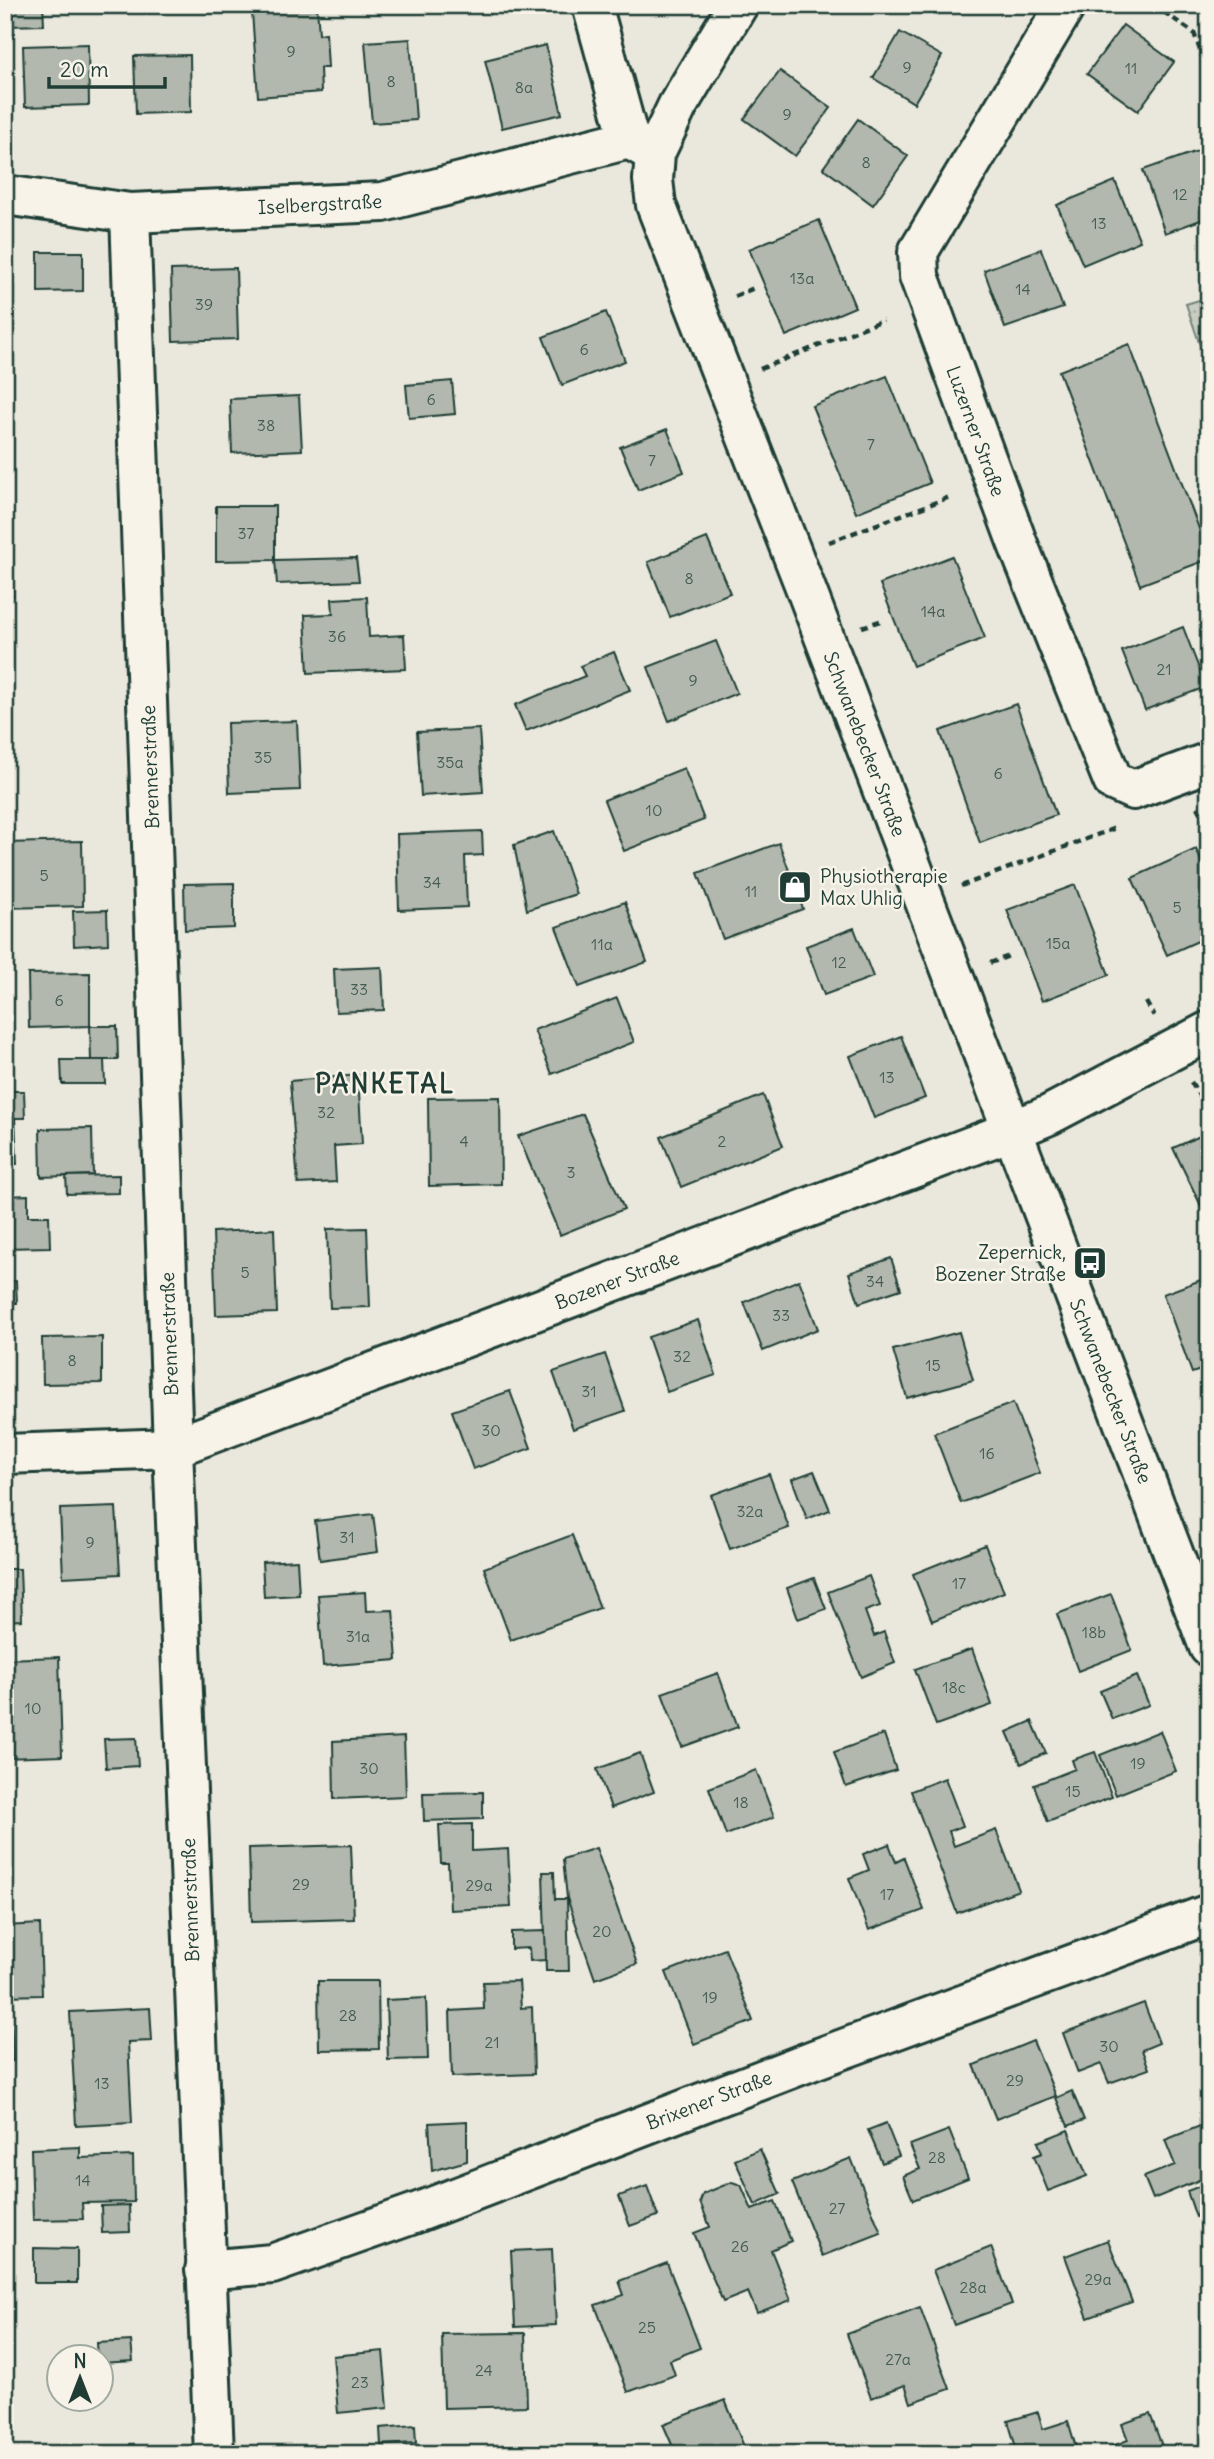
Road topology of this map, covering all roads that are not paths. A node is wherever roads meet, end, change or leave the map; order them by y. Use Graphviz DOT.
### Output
graph roads {
  1 [pos="592,5"];
  2 [pos="738,5"];
  3 [pos="1066,5"];
  4 [pos="642,146"];
  5 [pos="5,195"];
  6 [pos="131,213"];
  7 [pos="1209,762"];
  8 [pos="1209,1031"];
  9 [pos="1011,1130"];
  10 [pos="173,1448"];
  11 [pos="5,1454"];
  12 [pos="1209,1647"];
  13 [pos="1209,1914"];
  14 [pos="205,2270"];
  15 [pos="214,2454"];
  1 -- 4 [label="street, Schwanebecker Straße"];
  2 -- 4 [label="street"];
  3 -- 7 [label="street, Luzerner Straße"];
  4 -- 6 [label="street, Iselbergstraße"];
  4 -- 9 [label="street, Schwanebecker Straße"];
  5 -- 6 [label="street, Iselbergstraße"];
  6 -- 10 [label="street, Brennerstraße"];
  8 -- 9 [label="street, Bozener Straße"];
  9 -- 10 [label="street, Bozener Straße"];
  9 -- 12 [label="street, Schwanebecker Straße"];
  10 -- 11 [label="street, Bozener Straße"];
  10 -- 14 [label="street, Brennerstraße"];
  13 -- 14 [label="street, Brixener Straße"];
  14 -- 15 [label="street, Brennerstraße"];
}
